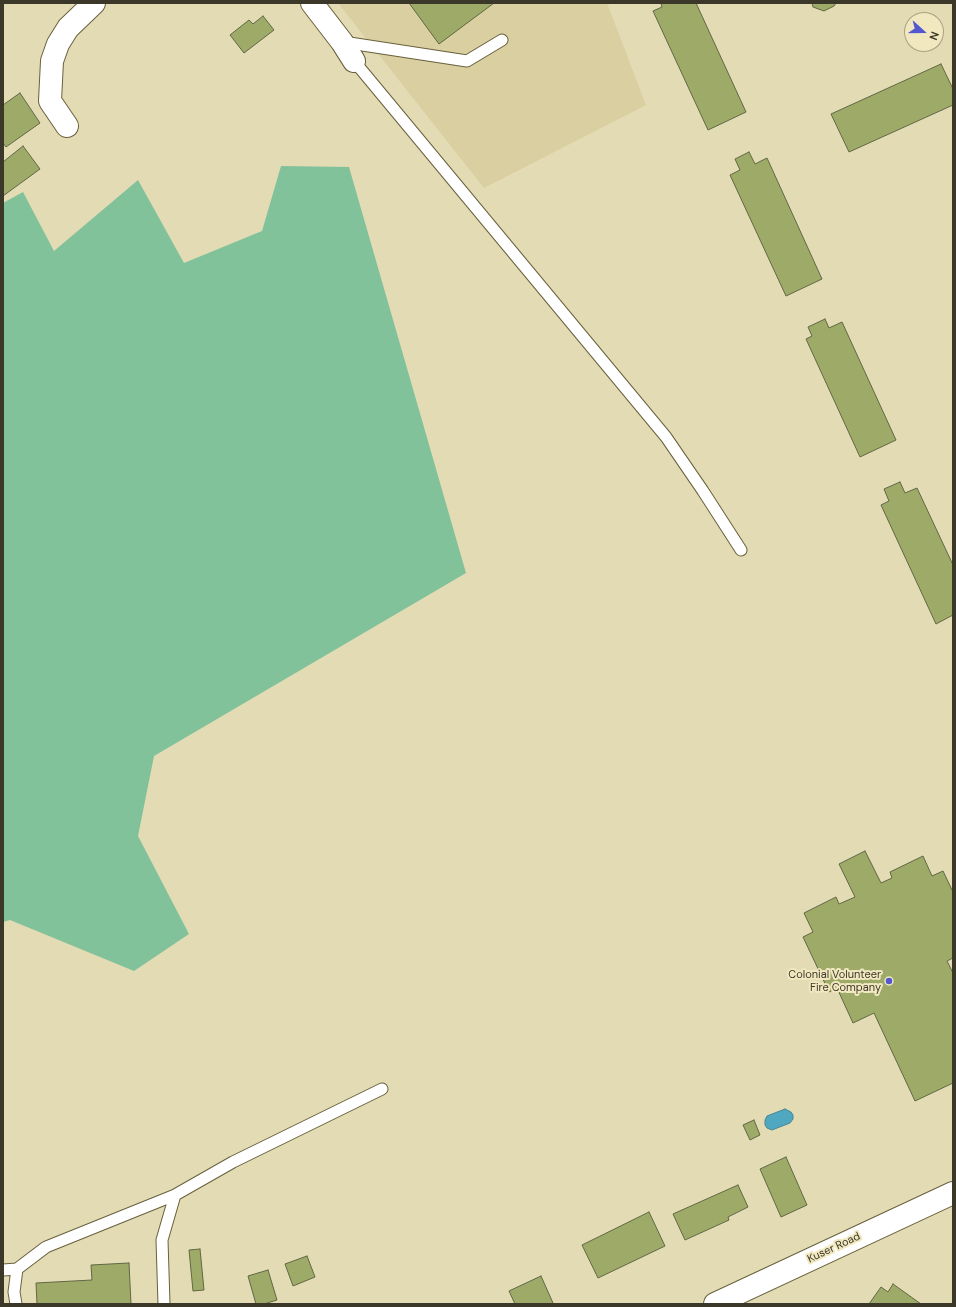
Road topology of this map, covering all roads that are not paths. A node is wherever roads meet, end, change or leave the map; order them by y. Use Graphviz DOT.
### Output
graph roads {
  1 [pos="94,3"];
  2 [pos="312,3"];
  3 [pos="502,40"];
  4 [pos="342,42"];
  5 [pos="354,61"];
  6 [pos="67,126"];
  7 [pos="741,550"];
  8 [pos="382,1089"];
  9 [pos="953,1193"];
  10 [pos="176,1195"];
  11 [pos="17,1269"];
  12 [pos="3,1270"];
  13 [pos="16,1304"];
  14 [pos="164,1304"];
  15 [pos="715,1304"];
  1 -- 6 [label="street"];
  2 -- 4 [label="street"];
  3 -- 4 [label="lane"];
  4 -- 5 [label="street"];
  5 -- 7 [label="lane"];
  8 -- 10 [label="lane"];
  9 -- 15 [label="street, Kuser Road"];
  10 -- 11 [label="lane"];
  10 -- 14 [label="lane"];
  11 -- 12 [label="lane"];
  11 -- 13 [label="lane"];
}
